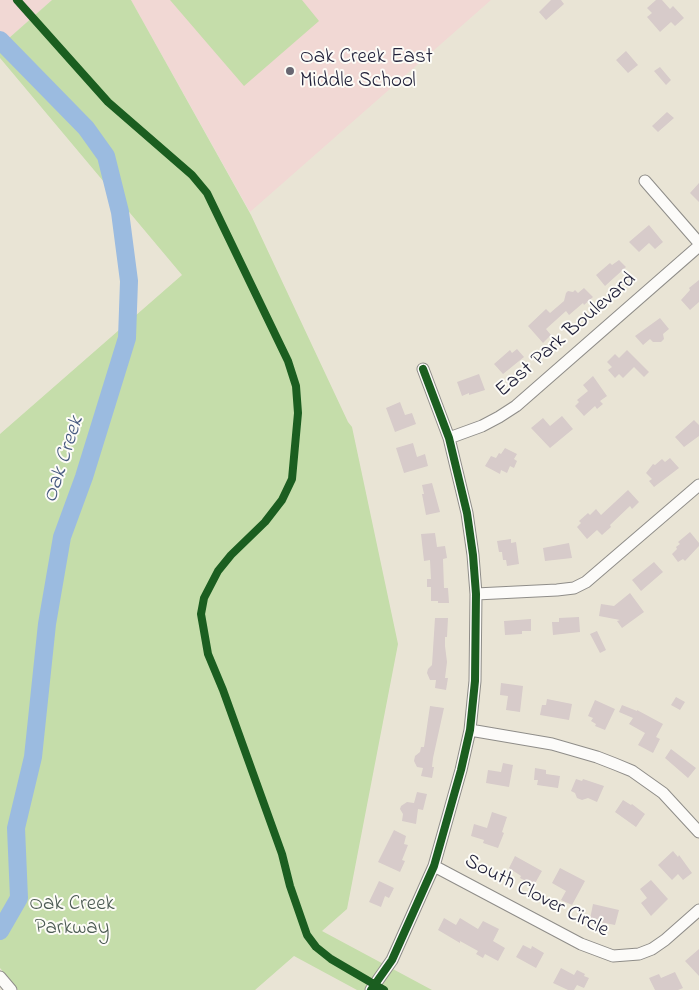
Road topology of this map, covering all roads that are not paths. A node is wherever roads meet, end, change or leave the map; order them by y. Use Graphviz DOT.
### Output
graph roads {
  1 [pos="645,181"];
  2 [pos="699,245"];
  3 [pos="424,370"];
  4 [pos="449,438"];
  5 [pos="699,485"];
  6 [pos="476,594"];
  7 [pos="470,730"];
  8 [pos="699,832"];
  9 [pos="434,866"];
  10 [pos="699,910"];
  11 [pos="0,977"];
  12 [pos="373,988"];
  13 [pos="11,990"];
  1 -- 2 [label="street"];
  2 -- 4 [label="street, East Park Boulevard"];
  3 -- 4 [label="street"];
  4 -- 6 [label="street"];
  5 -- 6 [label="street"];
  6 -- 7 [label="street"];
  7 -- 8 [label="street"];
  7 -- 9 [label="street"];
  9 -- 10 [label="street, South Clover Circle"];
  9 -- 12 [label="street"];
  11 -- 13 [label="street"];
}
